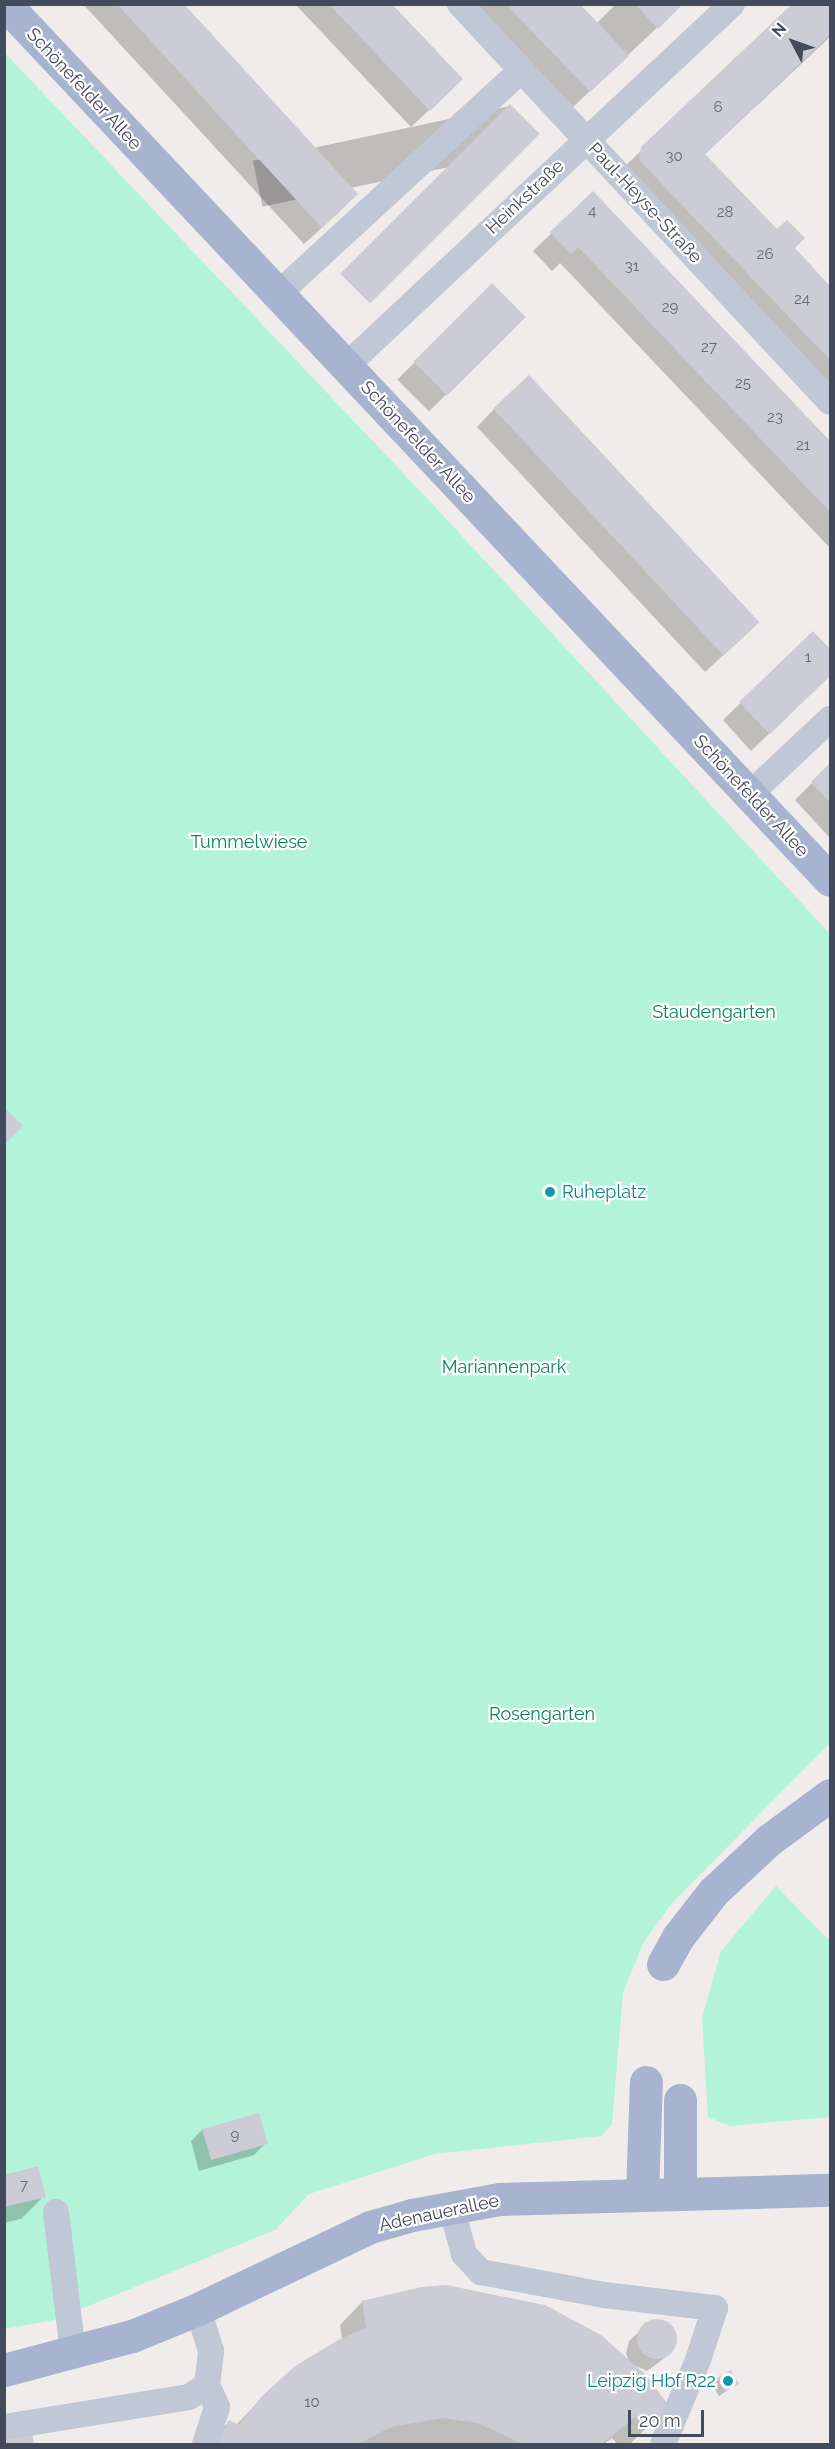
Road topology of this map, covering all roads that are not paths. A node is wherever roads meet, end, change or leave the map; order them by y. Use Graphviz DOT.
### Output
graph roads {
  1 [pos="5,4"];
  2 [pos="460,4"];
  3 [pos="732,4"];
  4 [pos="522,70"];
  5 [pos="586,140"];
  6 [pos="278,294"];
  7 [pos="346,366"];
  8 [pos="831,402"];
  9 [pos="831,719"];
  10 [pos="750,794"];
  11 [pos="831,880"];
  12 [pos="831,1795"];
  13 [pos="663,1964"];
  14 [pos="646,2082"];
  15 [pos="680,2100"];
  16 [pos="831,2190"];
  17 [pos="642,2194"];
  18 [pos="680,2194"];
  19 [pos="451,2206"];
  20 [pos="56,2212"];
  21 [pos="198,2309"];
  22 [pos="73,2353"];
  23 [pos="4,2370"];
  24 [pos="207,2385"];
  25 [pos="4,2427"];
  26 [pos="205,2445"];
  27 [pos="663,2445"];
  1 -- 6 [label="main road, Schönefelder Allee"];
  2 -- 4 [label="street, Paul-Heyse-Straße"];
  3 -- 5 [label="street, Heinkstraße"];
  4 -- 5 [label="street, Paul-Heyse-Straße"];
  4 -- 6 [label="street"];
  5 -- 7 [label="street, Heinkstraße"];
  5 -- 8 [label="street, Paul-Heyse-Straße"];
  6 -- 7 [label="main road, Schönefelder Allee"];
  7 -- 10 [label="main road, Schönefelder Allee"];
  9 -- 10 [label="street"];
  10 -- 11 [label="main road, Schönefelder Allee"];
  12 -- 13 [label="main road"];
  14 -- 17 [label="main road"];
  15 -- 18 [label="main road"];
  16 -- 18 [label="main road, Adenauerallee"];
  17 -- 18 [label="main road, Adenauerallee"];
  17 -- 19 [label="main road, Adenauerallee"];
  19 -- 21 [label="main road, Adenauerallee"];
  19 -- 27 [label="street"];
  20 -- 22 [label="street"];
  21 -- 22 [label="main road, Adenauerallee"];
  21 -- 24 [label="street"];
  22 -- 23 [label="main road, Adenauerallee"];
  24 -- 25 [label="street"];
  24 -- 26 [label="street"];
}
